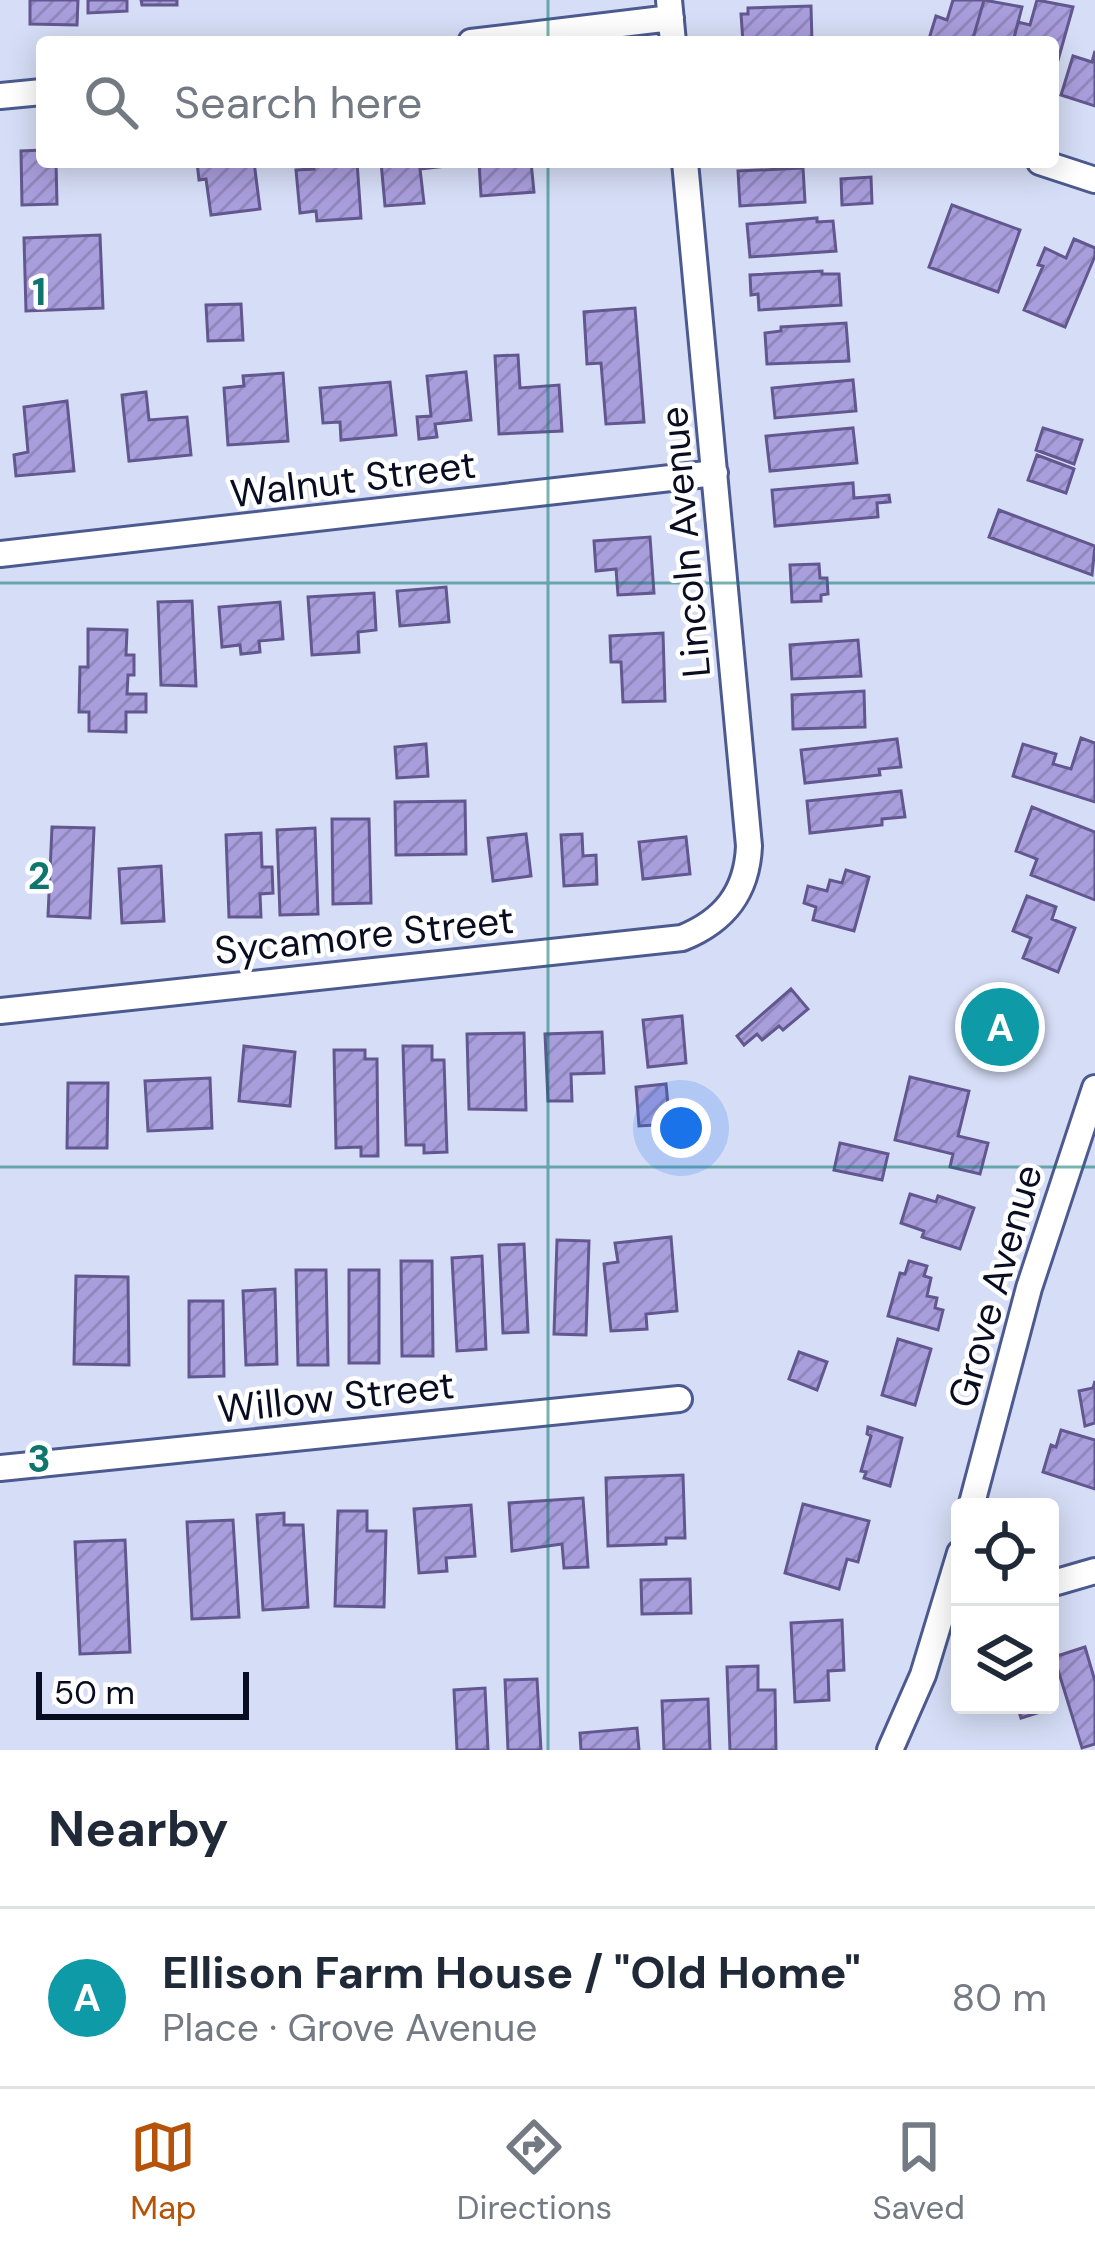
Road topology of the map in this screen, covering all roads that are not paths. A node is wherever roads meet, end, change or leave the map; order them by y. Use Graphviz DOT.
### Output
graph roads {
  1 [pos="671,20"];
  2 [pos="526,36"];
  3 [pos="36,93"];
  4 [pos="0,96"];
  5 [pos="686,168"];
  6 [pos="1058,168"];
  7 [pos="1095,180"];
  8 [pos="715,473"];
  9 [pos="0,554"];
  10 [pos="728,910"];
  11 [pos="0,1010"];
  12 [pos="1095,1088"];
  13 [pos="679,1399"];
  14 [pos="0,1468"];
  15 [pos="973,1498"];
  16 [pos="1095,1571"];
  17 [pos="1059,1581"];
  18 [pos="951,1616"];
  19 [pos="890,1750"];
  1 -- 2 [label="street"];
  3 -- 4 [label="street"];
  5 -- 8 [label="street, Lincoln Avenue"];
  6 -- 7 [label="street"];
  8 -- 9 [label="street, Walnut Street"];
  8 -- 10 [label="street, Lincoln Avenue"];
  10 -- 11 [label="street, Sycamore Street"];
  12 -- 15 [label="street, Grove Avenue"];
  13 -- 14 [label="street, Willow Street"];
  16 -- 17 [label="street"];
  18 -- 19 [label="street"];
}
